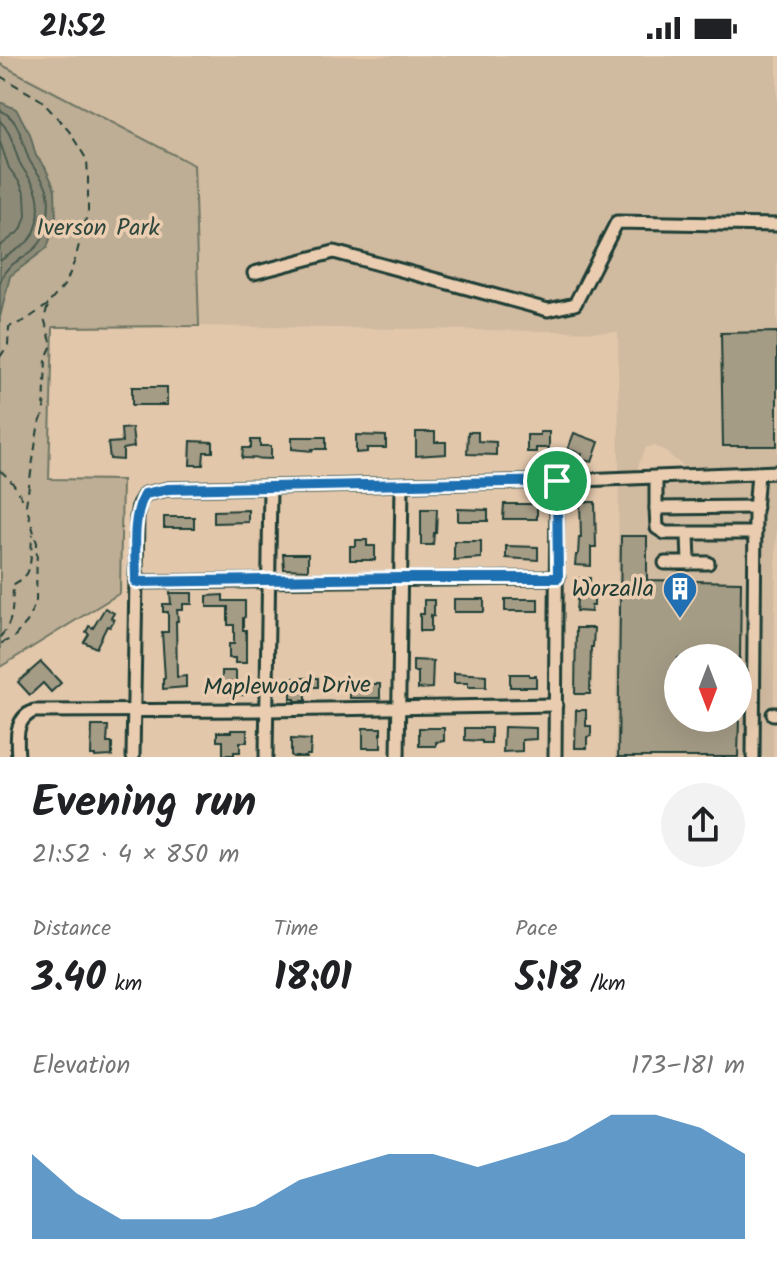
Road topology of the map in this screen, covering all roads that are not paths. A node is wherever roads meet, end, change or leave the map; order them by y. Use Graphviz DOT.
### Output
graph roads {
  1 [pos="777,225"];
  2 [pos="254,273"];
  3 [pos="777,472"];
  4 [pos="758,473"];
  5 [pos="656,478"];
  6 [pos="557,481"];
  7 [pos="402,485"];
  8 [pos="270,488"];
  9 [pos="756,507"];
  10 [pos="656,508"];
  11 [pos="755,533"];
  12 [pos="688,534"];
  13 [pos="665,563"];
  14 [pos="689,563"];
  15 [pos="708,563"];
  16 [pos="401,578"];
  17 [pos="558,578"];
  18 [pos="268,581"];
  19 [pos="136,582"];
  20 [pos="556,705"];
  21 [pos="399,706"];
  22 [pos="266,710"];
  23 [pos="134,711"];
  24 [pos="18,757"];
  25 [pos="133,757"];
  26 [pos="266,757"];
  27 [pos="398,757"];
  28 [pos="555,757"];
  29 [pos="753,757"];
  1 -- 2 [label="street"];
  3 -- 4 [label="street"];
  4 -- 5 [label="street"];
  4 -- 9 [label="street"];
  5 -- 6 [label="street"];
  5 -- 10 [label="street"];
  6 -- 7 [label="street"];
  6 -- 17 [label="street"];
  7 -- 8 [label="street"];
  7 -- 16 [label="street"];
  8 -- 18 [label="street"];
  8 -- 19 [label="street"];
  9 -- 10 [label="street"];
  9 -- 11 [label="street"];
  10 -- 12 [label="street"];
  11 -- 12 [label="street"];
  11 -- 29 [label="street"];
  12 -- 14 [label="street"];
  13 -- 14 [label="street"];
  14 -- 15 [label="street"];
  16 -- 17 [label="street"];
  16 -- 18 [label="street"];
  16 -- 21 [label="street"];
  17 -- 20 [label="street"];
  18 -- 19 [label="street"];
  18 -- 22 [label="street"];
  19 -- 23 [label="street"];
  20 -- 21 [label="street, Maplewood Drive"];
  20 -- 28 [label="street"];
  21 -- 22 [label="street, Maplewood Drive"];
  21 -- 27 [label="street"];
  22 -- 23 [label="street, Maplewood Drive"];
  22 -- 26 [label="street"];
  23 -- 24 [label="street, Maplewood Drive"];
  23 -- 25 [label="street"];
}
